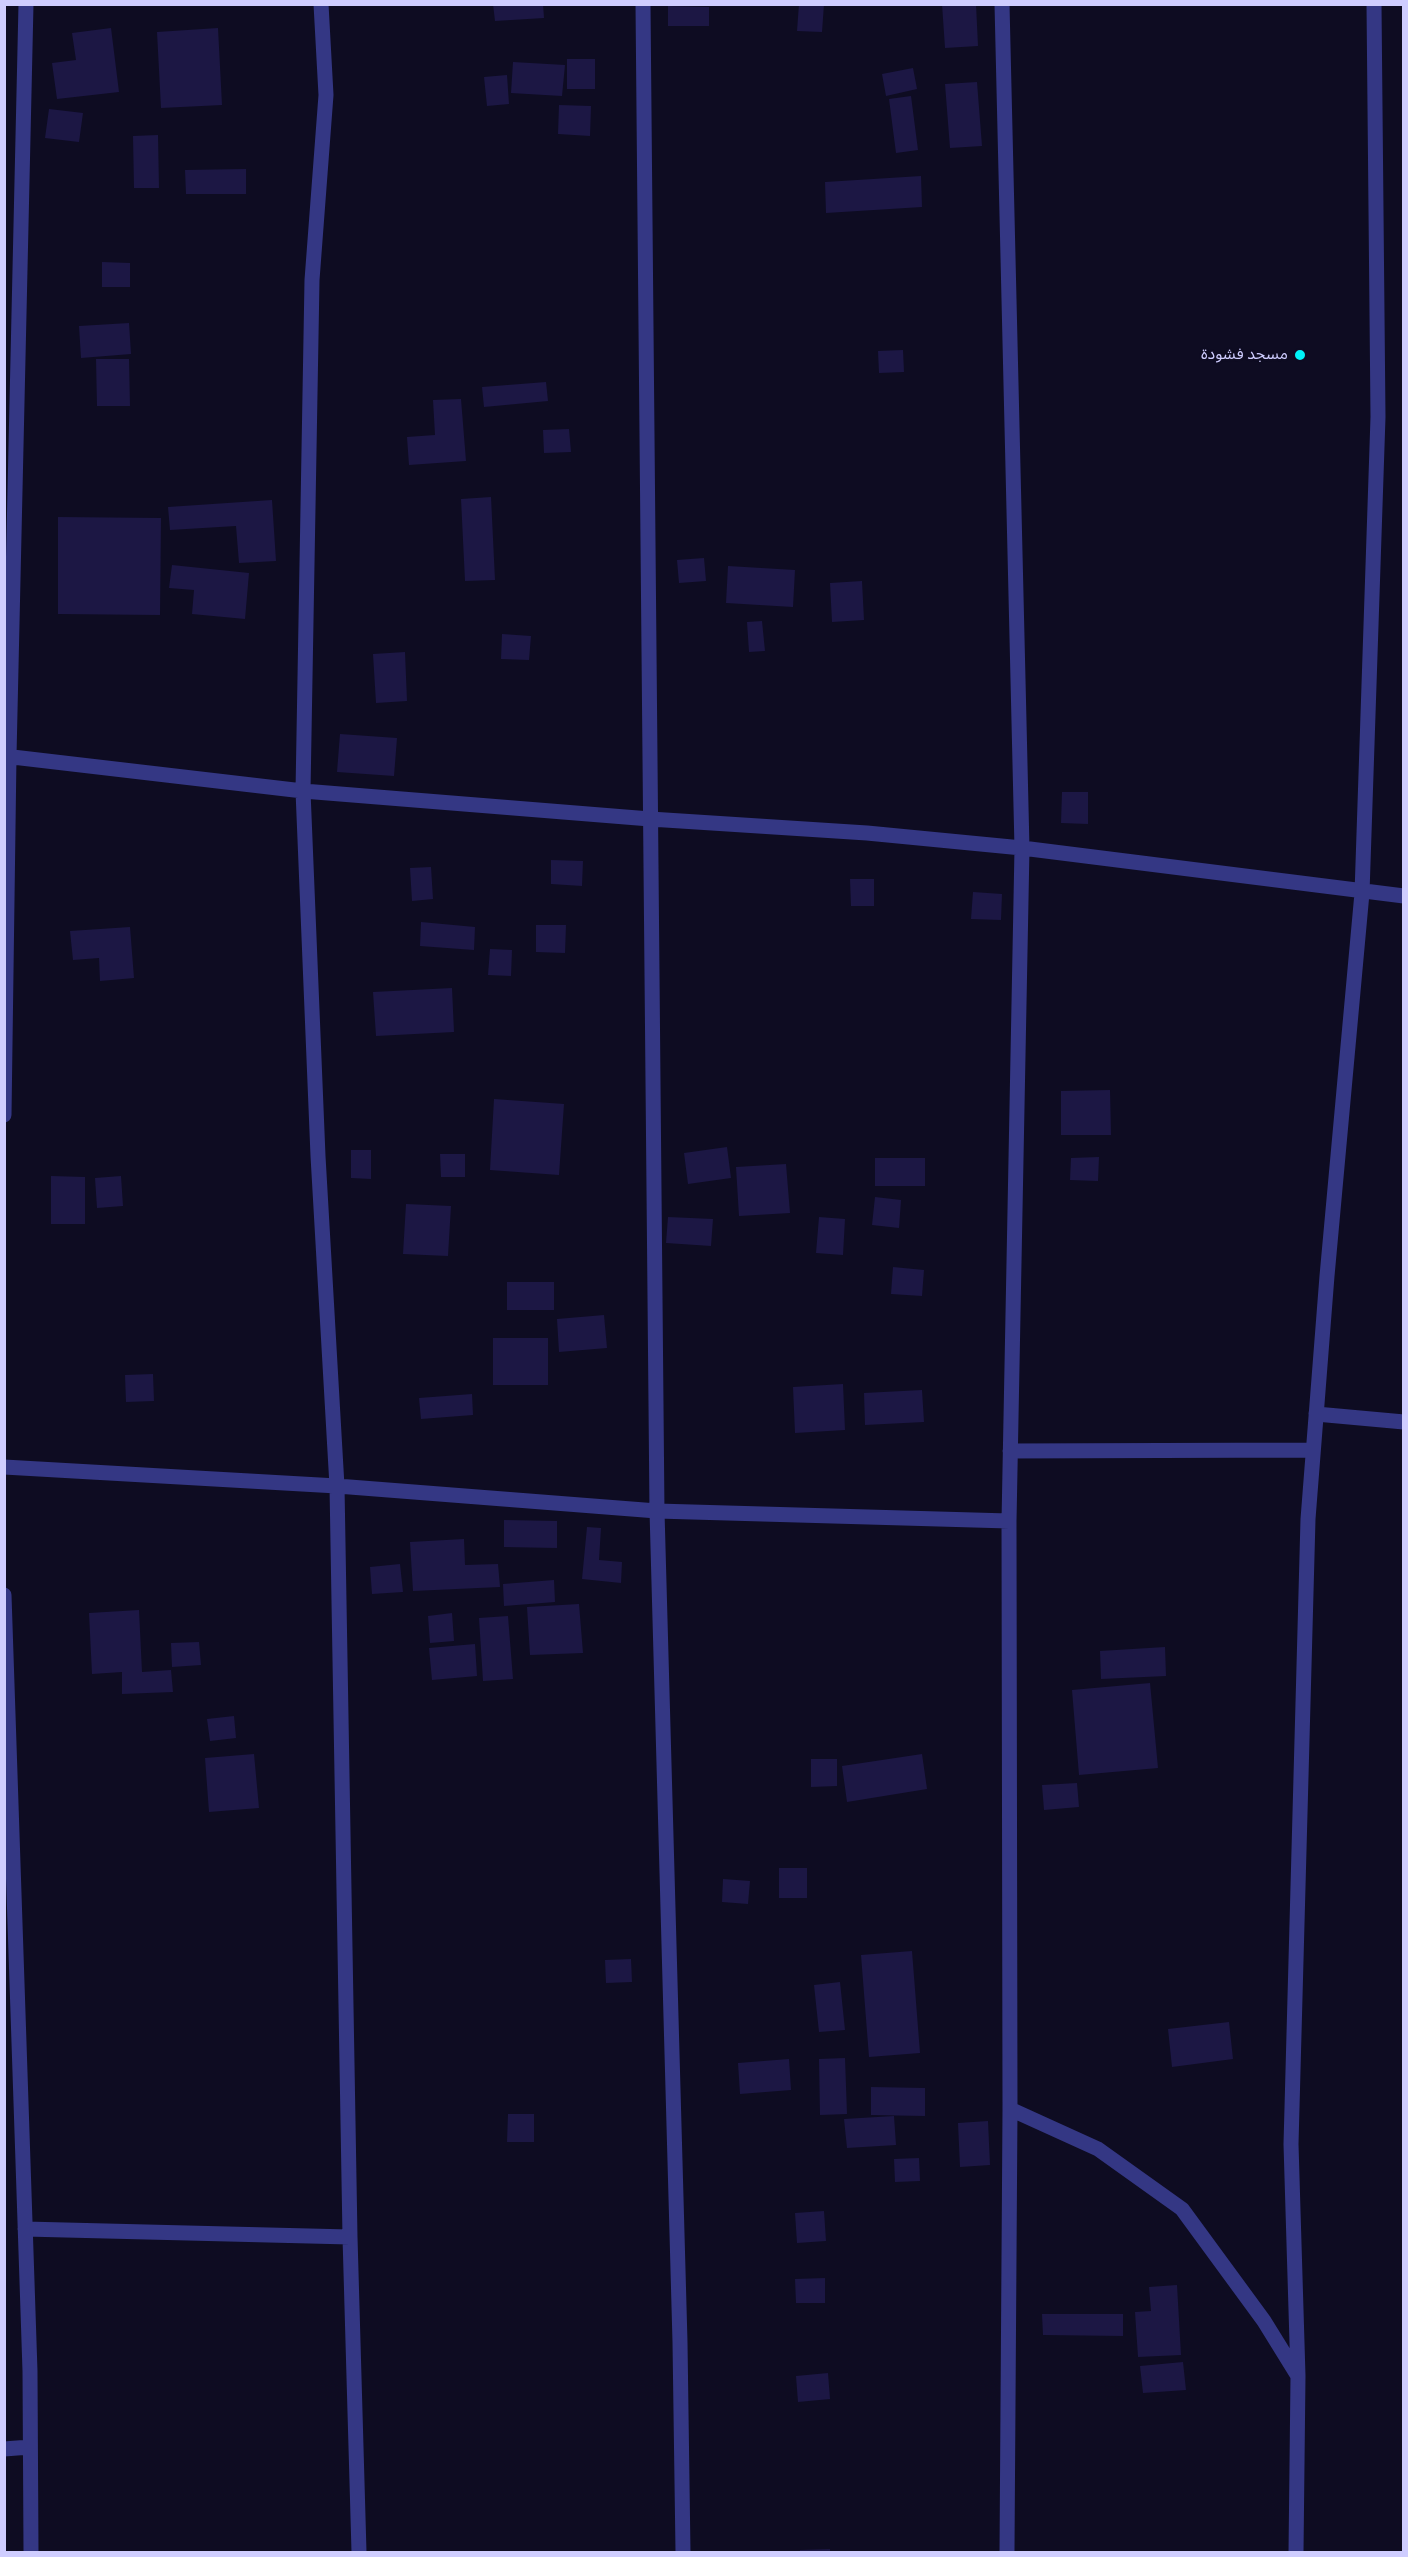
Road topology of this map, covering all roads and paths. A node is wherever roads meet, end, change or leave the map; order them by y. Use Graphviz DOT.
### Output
graph roads {
  1 [pos="26,4"];
  2 [pos="321,4"];
  3 [pos="643,4"];
  4 [pos="1002,4"];
  5 [pos="1374,4"];
  6 [pos="7,756"];
  7 [pos="303,790"];
  8 [pos="650,819"];
  9 [pos="1022,848"];
  10 [pos="1362,893"];
  11 [pos="1404,896"];
  12 [pos="4,1115"];
  13 [pos="1316,1414"];
  14 [pos="1404,1422"];
  15 [pos="1313,1450"];
  16 [pos="1010,1451"];
  17 [pos="4,1467"];
  18 [pos="336,1486"];
  19 [pos="657,1511"];
  20 [pos="1009,1521"];
  21 [pos="4,1595"];
  22 [pos="1010,2109"];
  23 [pos="25,2229"];
  24 [pos="350,2237"];
  25 [pos="1298,2376"];
  26 [pos="30,2447"];
  27 [pos="4,2449"];
  28 [pos="31,2553"];
  29 [pos="359,2553"];
  30 [pos="683,2553"];
  31 [pos="1007,2553"];
  32 [pos="1296,2553"];
  1 -- 6 [label="street"];
  2 -- 7 [label="street"];
  3 -- 8 [label="street"];
  4 -- 9 [label="street"];
  5 -- 10 [label="street"];
  6 -- 7 [label="street"];
  6 -- 12 [label="street"];
  7 -- 8 [label="street"];
  7 -- 18 [label="street"];
  8 -- 9 [label="street"];
  8 -- 19 [label="street"];
  9 -- 10 [label="street"];
  9 -- 16 [label="street"];
  10 -- 11 [label="street"];
  10 -- 13 [label="street"];
  13 -- 14 [label="street"];
  13 -- 15 [label="street"];
  15 -- 16 [label="street"];
  15 -- 25 [label="street"];
  16 -- 20 [label="street"];
  17 -- 18 [label="street"];
  18 -- 19 [label="street"];
  18 -- 24 [label="street"];
  19 -- 20 [label="street"];
  19 -- 30 [label="street"];
  20 -- 22 [label="street"];
  21 -- 23 [label="street"];
  22 -- 25 [label="street"];
  22 -- 31 [label="street"];
  23 -- 24 [label="street"];
  23 -- 26 [label="street"];
  24 -- 29 [label="street"];
  25 -- 32 [label="street"];
  26 -- 27 [label="street"];
  26 -- 28 [label="street"];
}
